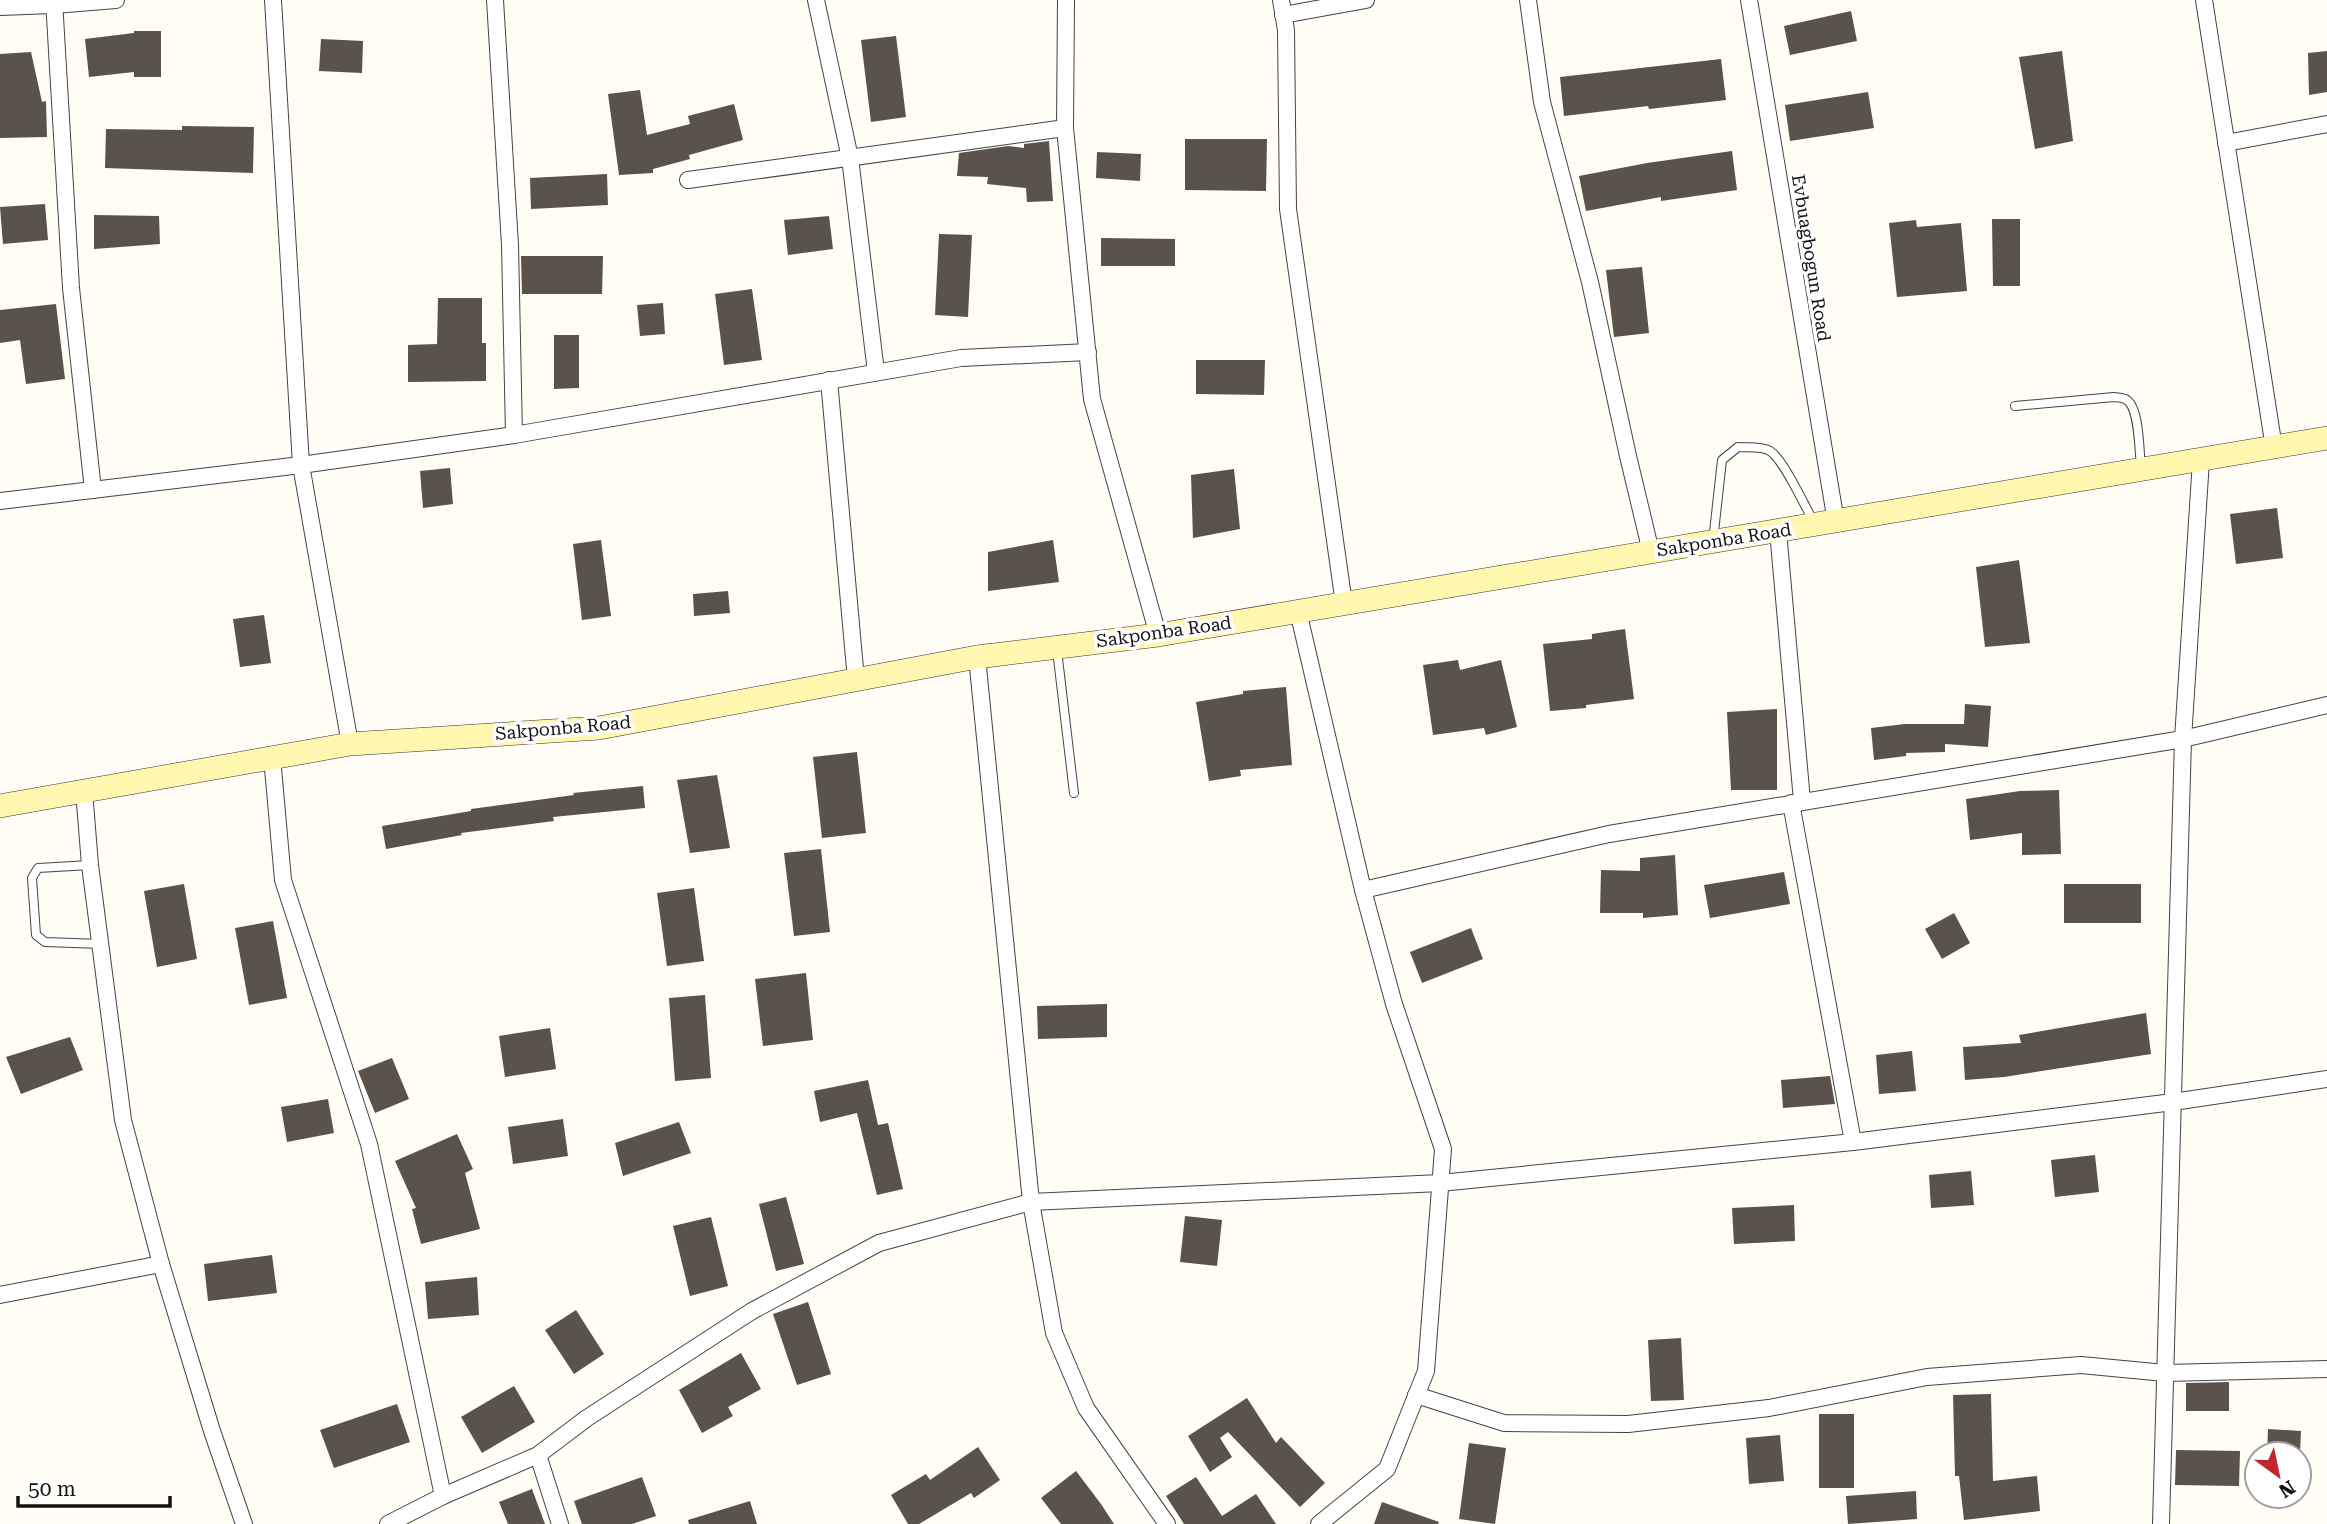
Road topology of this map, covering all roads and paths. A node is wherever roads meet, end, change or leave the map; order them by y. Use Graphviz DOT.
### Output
graph roads {
  1 [pos="116,0"];
  2 [pos="273,0"];
  3 [pos="495,0"];
  4 [pos="816,0"];
  5 [pos="1066,0"];
  6 [pos="1366,0"];
  7 [pos="1528,0"];
  8 [pos="1749,0"];
  9 [pos="2204,0"];
  10 [pos="54,3"];
  11 [pos="0,7"];
  12 [pos="1282,8"];
  13 [pos="2327,124"];
  14 [pos="1065,128"];
  15 [pos="2226,143"];
  16 [pos="850,158"];
  17 [pos="688,180"];
  18 [pos="1088,352"];
  19 [pos="876,372"];
  20 [pos="829,380"];
  21 [pos="2015,406"];
  22 [pos="514,435"];
  23 [pos="2327,438"];
  24 [pos="2274,448"];
  25 [pos="2201,460"];
  26 [pos="301,465"];
  27 [pos="2141,470"];
  28 [pos="93,490"];
  29 [pos="0,501"];
  30 [pos="1825,523"];
  31 [pos="1778,531"];
  32 [pos="1713,542"];
  33 [pos="1651,552"];
  34 [pos="1344,604"];
  35 [pos="1298,611"];
  36 [pos="1158,635"];
  37 [pos="1057,647"];
  38 [pos="978,657"];
  39 [pos="856,680"];
  40 [pos="2327,705"];
  41 [pos="2183,739"];
  42 [pos="350,744"];
  43 [pos="272,757"];
  44 [pos="84,791"];
  45 [pos="1074,793"];
  46 [pos="1797,802"];
  47 [pos="0,806"];
  48 [pos="90,865"];
  49 [pos="1363,890"];
  50 [pos="101,944"];
  51 [pos="2327,1079"];
  52 [pos="2173,1102"];
  53 [pos="1853,1142"];
  54 [pos="1440,1183"];
  55 [pos="1031,1202"];
  56 [pos="161,1264"];
  57 [pos="0,1295"];
  58 [pos="2327,1370"];
  59 [pos="2165,1373"];
  60 [pos="1416,1395"];
  61 [pos="538,1455"];
  62 [pos="443,1496"];
  63 [pos="244,1524"];
  64 [pos="388,1524"];
  65 [pos="560,1524"];
  66 [pos="1167,1524"];
  67 [pos="1319,1524"];
  68 [pos="2161,1524"];
  1 -- 10 [label="street"];
  2 -- 26 [label="street"];
  3 -- 22 [label="street"];
  4 -- 16 [label="street"];
  5 -- 14 [label="street"];
  6 -- 12 [label="street"];
  7 -- 33 [label="street"];
  8 -- 30 [label="street, Evbuagbogun Road"];
  9 -- 15 [label="street"];
  10 -- 11 [label="street"];
  10 -- 28 [label="street"];
  12 -- 34 [label="street"];
  13 -- 15 [label="street"];
  14 -- 16 [label="street"];
  14 -- 18 [label="street"];
  15 -- 24 [label="street"];
  16 -- 17 [label="street"];
  16 -- 19 [label="street"];
  18 -- 19 [label="street"];
  18 -- 36 [label="street"];
  19 -- 20 [label="street"];
  20 -- 22 [label="street"];
  20 -- 39 [label="street"];
  21 -- 27 [label="lane"];
  22 -- 26 [label="street"];
  23 -- 24 [label="main road, Sakponba Road"];
  24 -- 25 [label="main road, Sakponba Road"];
  25 -- 27 [label="main road, Sakponba Road"];
  25 -- 41 [label="street"];
  26 -- 28 [label="street"];
  26 -- 42 [label="street"];
  27 -- 30 [label="main road, Sakponba Road"];
  28 -- 29 [label="street"];
  30 -- 31 [label="main road, Sakponba Road"];
  30 -- 32 [label="lane"];
  31 -- 32 [label="main road, Sakponba Road"];
  31 -- 46 [label="street"];
  32 -- 33 [label="main road, Sakponba Road"];
  33 -- 34 [label="main road, Sakponba Road"];
  34 -- 35 [label="main road, Sakponba Road"];
  35 -- 36 [label="main road, Sakponba Road"];
  35 -- 49 [label="street"];
  36 -- 37 [label="main road, Sakponba Road"];
  37 -- 38 [label="main road, Sakponba Road"];
  37 -- 45 [label="lane"];
  38 -- 39 [label="main road, Sakponba Road"];
  38 -- 55 [label="street"];
  39 -- 42 [label="main road, Sakponba Road"];
  40 -- 41 [label="street"];
  41 -- 46 [label="street"];
  41 -- 52 [label="street"];
  42 -- 43 [label="main road, Sakponba Road"];
  43 -- 44 [label="main road, Sakponba Road"];
  43 -- 62 [label="street"];
  44 -- 47 [label="main road, Sakponba Road"];
  44 -- 48 [label="street"];
  46 -- 49 [label="street"];
  46 -- 53 [label="street"];
  48 -- 50 [label="street"];
  48 -- 50 [label="lane"];
  49 -- 54 [label="street"];
  50 -- 56 [label="street"];
  51 -- 52 [label="street"];
  52 -- 53 [label="street"];
  52 -- 59 [label="street"];
  53 -- 54 [label="street"];
  54 -- 55 [label="street"];
  54 -- 60 [label="street"];
  55 -- 61 [label="street"];
  55 -- 66 [label="street"];
  56 -- 57 [label="street"];
  56 -- 63 [label="street"];
  58 -- 59 [label="street"];
  59 -- 60 [label="street"];
  59 -- 68 [label="street"];
  60 -- 67 [label="street"];
  61 -- 62 [label="street"];
  61 -- 65 [label="street"];
  62 -- 64 [label="street"];
}
